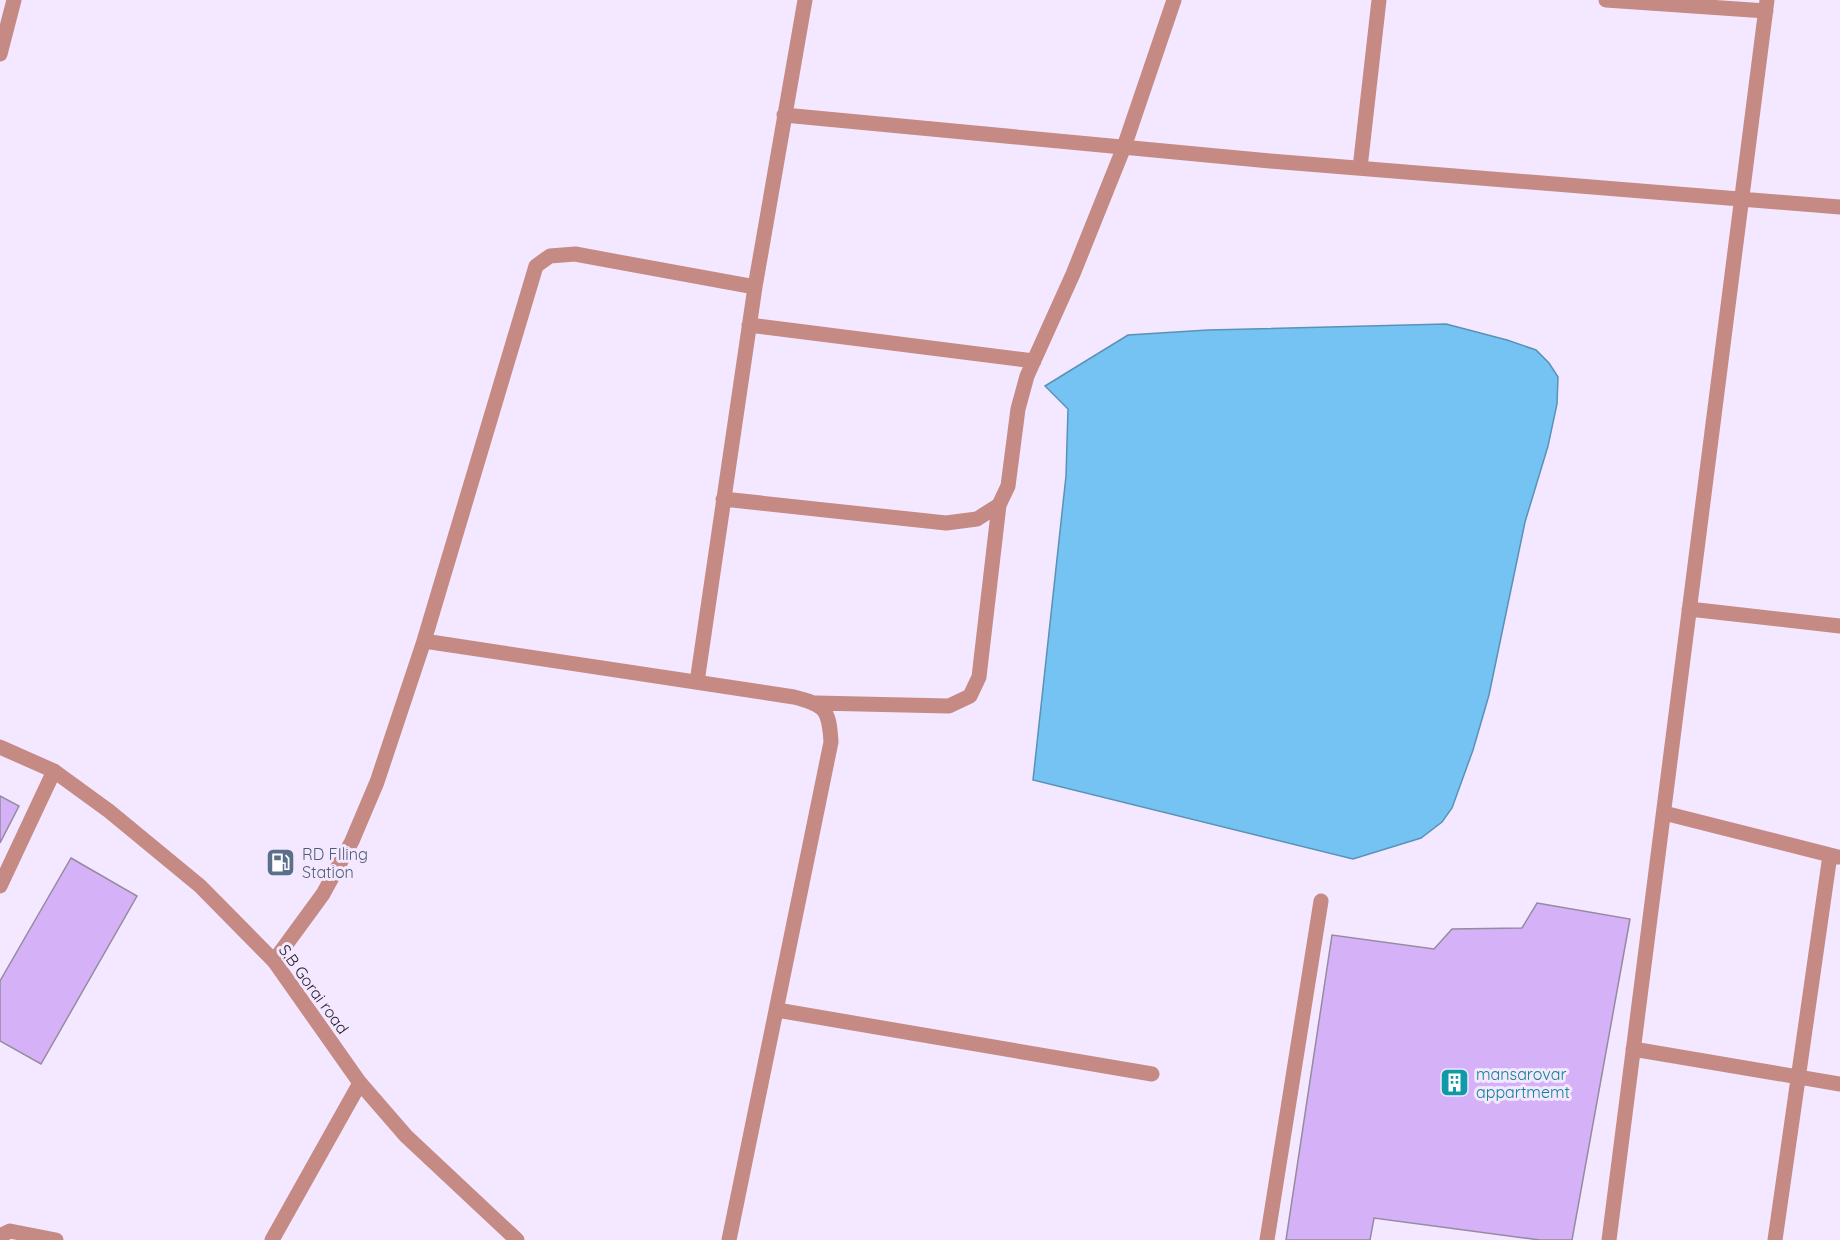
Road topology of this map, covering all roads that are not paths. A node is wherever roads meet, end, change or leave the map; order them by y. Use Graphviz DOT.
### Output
graph roads {
  1 [pos="14,0"];
  2 [pos="805,0"];
  3 [pos="1174,0"];
  4 [pos="1379,0"];
  5 [pos="1606,0"];
  6 [pos="1766,5"];
  7 [pos="0,54"];
  8 [pos="784,115"];
  9 [pos="1124,147"];
  10 [pos="1360,168"];
  11 [pos="1741,200"];
  12 [pos="1840,207"];
  13 [pos="755,287"];
  14 [pos="749,325"];
  15 [pos="1034,362"];
  16 [pos="723,499"];
  17 [pos="999,505"];
  18 [pos="1689,609"];
  19 [pos="1839,622"];
  20 [pos="424,641"];
  21 [pos="697,682"];
  22 [pos="816,703"];
  23 [pos="0,747"];
  24 [pos="54,771"];
  25 [pos="1664,813"];
  26 [pos="1835,856"];
  27 [pos="0,886"];
  28 [pos="1321,901"];
  29 [pos="274,961"];
  30 [pos="777,1010"];
  31 [pos="1633,1049"];
  32 [pos="1152,1074"];
  33 [pos="1798,1077"];
  34 [pos="360,1083"];
  35 [pos="1840,1084"];
  36 [pos="0,1236"];
  37 [pos="56,1240"];
  38 [pos="272,1240"];
  39 [pos="517,1240"];
  40 [pos="729,1240"];
  41 [pos="1267,1240"];
  42 [pos="1609,1240"];
  43 [pos="1775,1240"];
  1 -- 7 [label="street"];
  2 -- 8 [label="street"];
  3 -- 9 [label="street"];
  4 -- 10 [label="street"];
  5 -- 6 [label="street"];
  6 -- 11 [label="street"];
  8 -- 9 [label="street"];
  8 -- 13 [label="street"];
  9 -- 10 [label="street"];
  9 -- 15 [label="street"];
  10 -- 11 [label="street"];
  11 -- 12 [label="street"];
  11 -- 18 [label="street"];
  13 -- 14 [label="street"];
  13 -- 20 [label="street"];
  14 -- 15 [label="street"];
  14 -- 16 [label="street"];
  15 -- 17 [label="street"];
  16 -- 17 [label="street"];
  16 -- 21 [label="street"];
  17 -- 22 [label="street"];
  18 -- 19 [label="street"];
  18 -- 25 [label="street"];
  20 -- 21 [label="street"];
  20 -- 29 [label="street"];
  21 -- 22 [label="street"];
  22 -- 30 [label="street"];
  23 -- 24 [label="street, S.B Gorai road"];
  24 -- 27 [label="street"];
  24 -- 29 [label="street, S.B Gorai road"];
  25 -- 26 [label="street"];
  25 -- 31 [label="street"];
  26 -- 33 [label="street"];
  28 -- 41 [label="street"];
  29 -- 34 [label="street, S.B Gorai road"];
  30 -- 32 [label="street"];
  30 -- 40 [label="street"];
  31 -- 33 [label="street"];
  31 -- 42 [label="street"];
  33 -- 35 [label="street"];
  33 -- 43 [label="street"];
  34 -- 38 [label="street"];
  34 -- 39 [label="street, S.B Gorai road"];
  36 -- 37 [label="street"];
}
